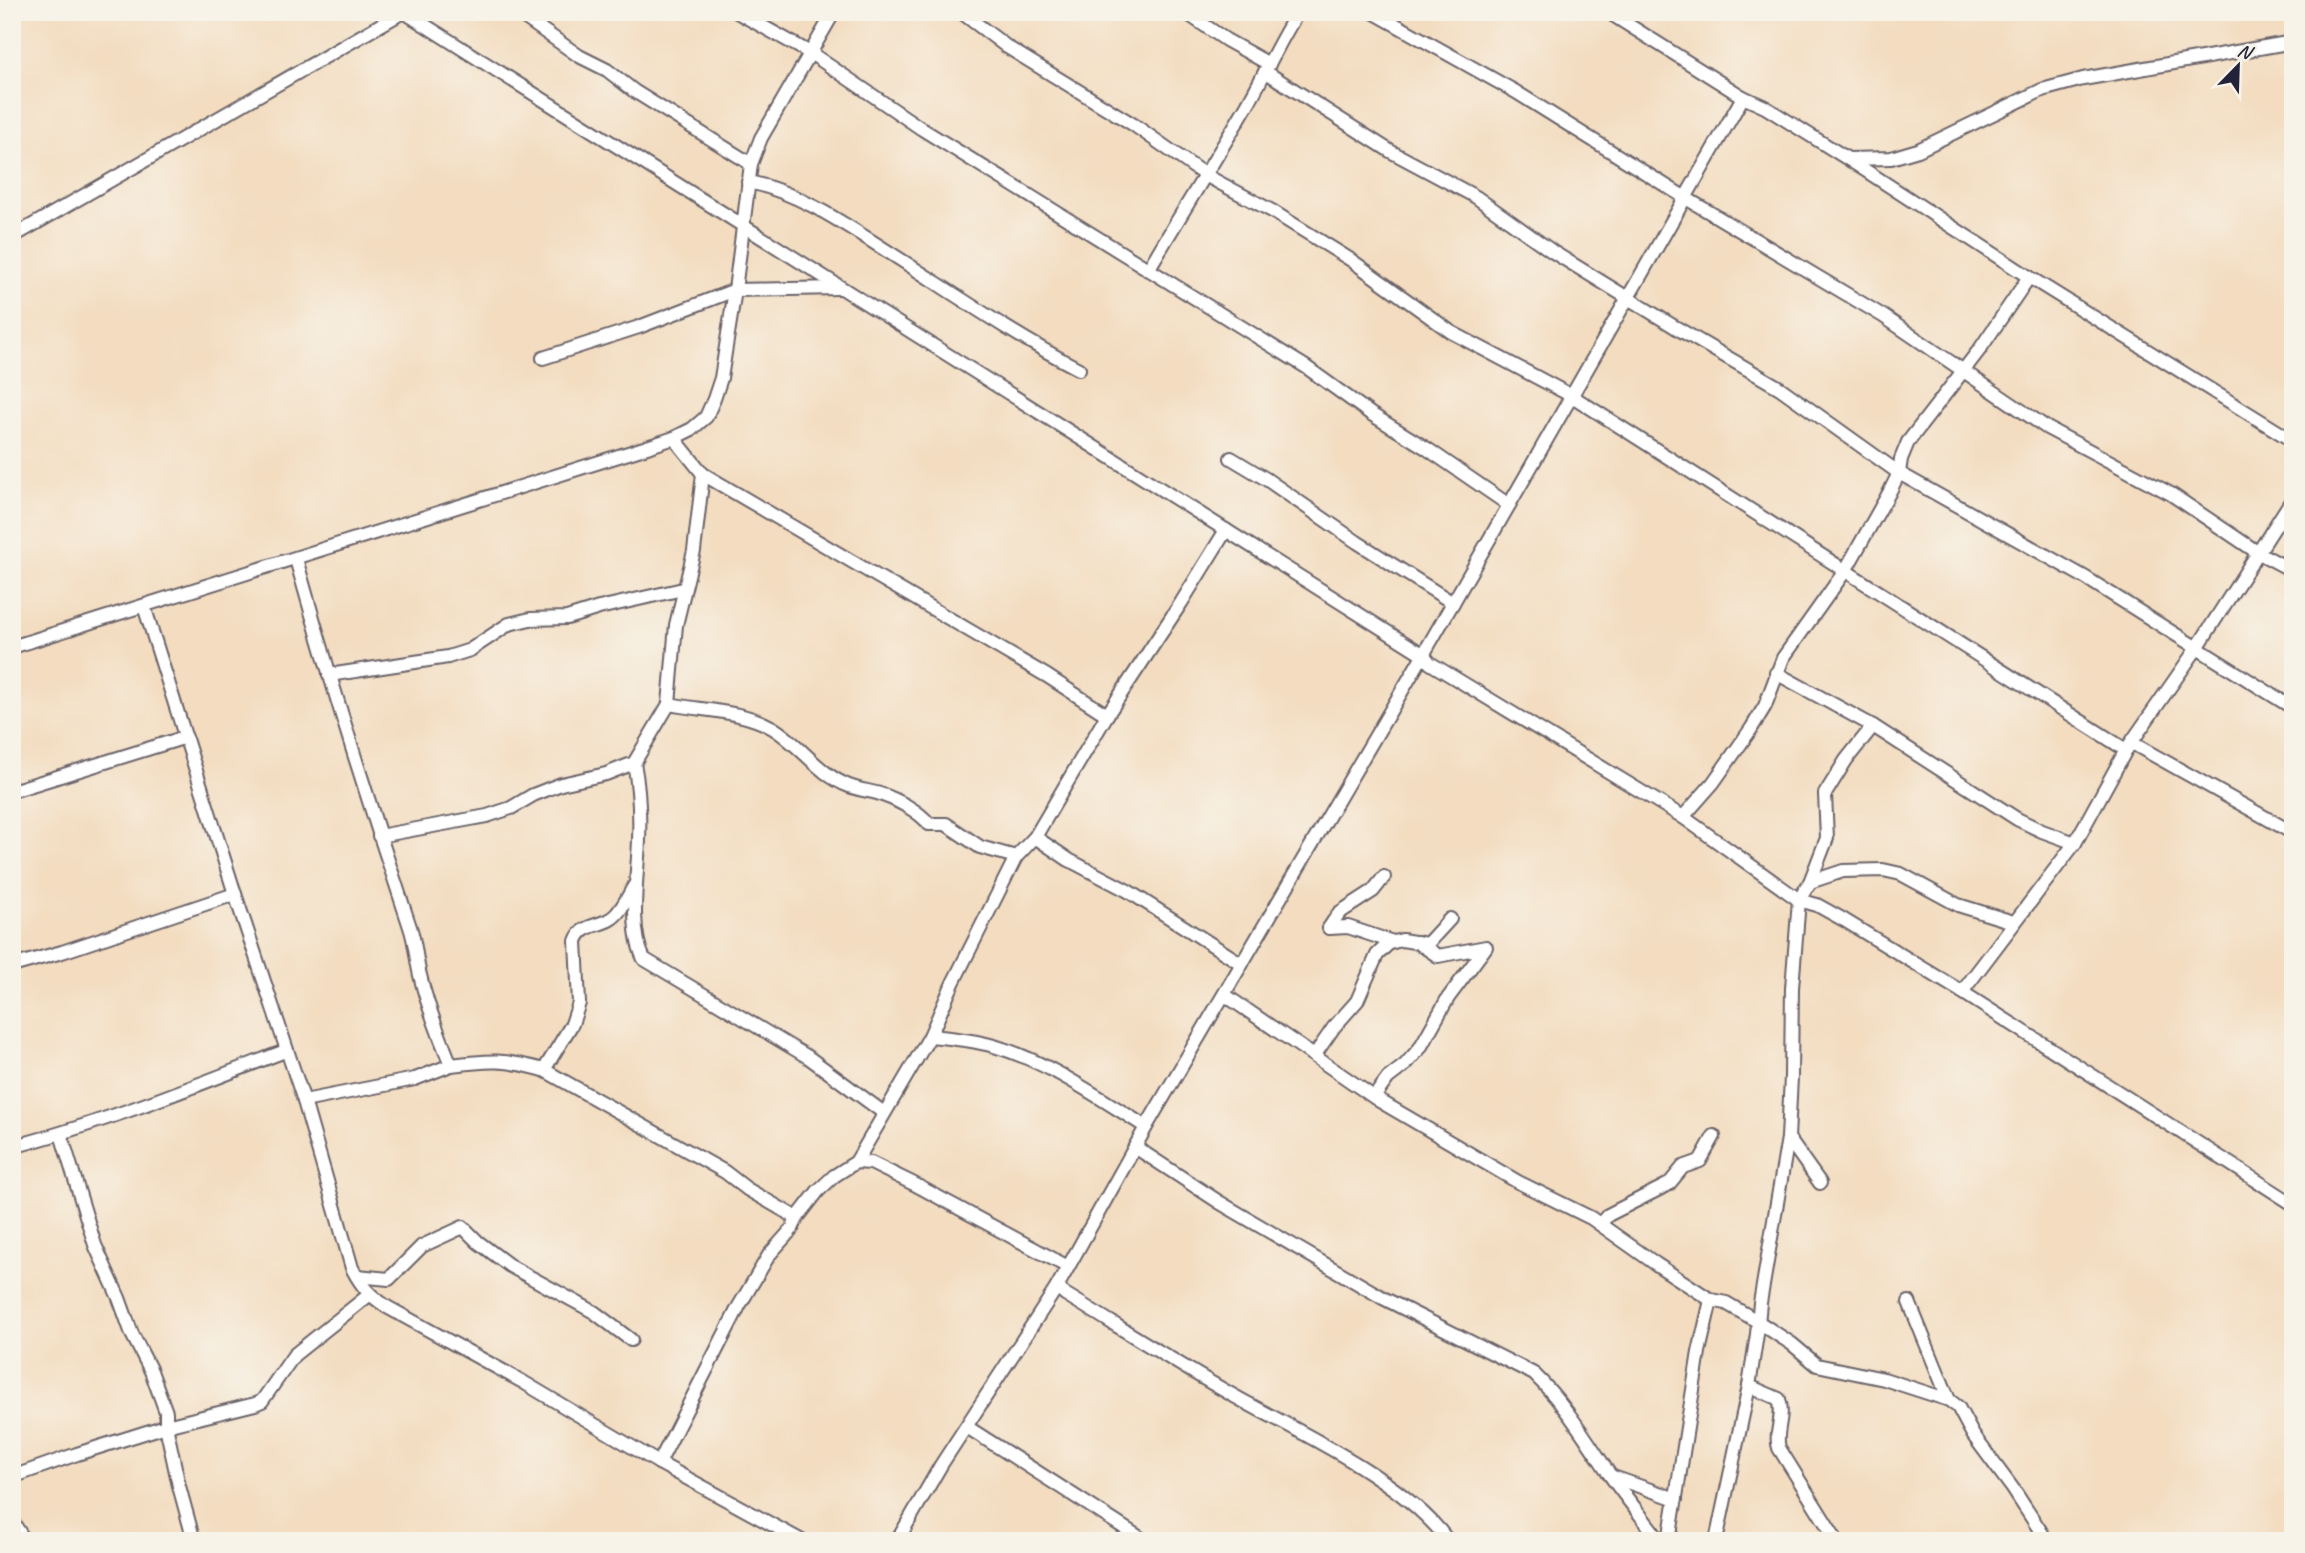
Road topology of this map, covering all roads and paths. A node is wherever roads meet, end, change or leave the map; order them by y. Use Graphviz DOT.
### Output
graph roads {
  1 [pos="403,12"];
  2 [pos="517,12"];
  3 [pos="737,12"];
  4 [pos="834,12"];
  5 [pos="961,12"];
  6 [pos="1185,12"];
  7 [pos="1298,12"];
  8 [pos="1373,12"];
  9 [pos="1608,12"];
  10 [pos="2293,42"];
  11 [pos="812,54"];
  12 [pos="1268,68"];
  13 [pos="1743,97"];
  14 [pos="1849,159"];
  15 [pos="751,164"];
  16 [pos="1205,175"];
  17 [pos="748,182"];
  18 [pos="1684,197"];
  19 [pos="743,227"];
  20 [pos="12,237"];
  21 [pos="1148,270"];
  22 [pos="2029,277"];
  23 [pos="841,288"];
  24 [pos="735,290"];
  25 [pos="1628,296"];
  26 [pos="543,358"];
  27 [pos="1079,369"];
  28 [pos="1962,370"];
  29 [pos="1572,396"];
  30 [pos="674,438"];
  31 [pos="2293,441"];
  32 [pos="1231,458"];
  33 [pos="1899,473"];
  34 [pos="703,474"];
  35 [pos="2293,498"];
  36 [pos="1508,505"];
  37 [pos="1226,530"];
  38 [pos="2257,552"];
  39 [pos="296,559"];
  40 [pos="1844,571"];
  41 [pos="2293,571"];
  42 [pos="683,589"];
  43 [pos="1453,603"];
  44 [pos="144,606"];
  45 [pos="13,645"];
  46 [pos="2197,648"];
  47 [pos="1424,655"];
  48 [pos="1783,658"];
  49 [pos="1776,673"];
  50 [pos="329,676"];
  51 [pos="1795,682"];
  52 [pos="669,704"];
  53 [pos="2293,708"];
  54 [pos="1107,715"];
  55 [pos="1873,726"];
  56 [pos="186,737"];
  57 [pos="2129,747"];
  58 [pos="634,763"];
  59 [pos="12,791"];
  60 [pos="1684,817"];
  61 [pos="2293,833"];
  62 [pos="379,836"];
  63 [pos="1035,837"];
  64 [pos="2075,843"];
  65 [pos="1016,857"];
  66 [pos="1384,877"];
  67 [pos="636,882"];
  68 [pos="1810,882"];
  69 [pos="235,894"];
  70 [pos="1800,900"];
  71 [pos="1450,919"];
  72 [pos="2013,922"];
  73 [pos="1393,942"];
  74 [pos="1417,942"];
  75 [pos="1242,964"];
  76 [pos="12,966"];
  77 [pos="1962,992"];
  78 [pos="1225,995"];
  79 [pos="930,1036"];
  80 [pos="285,1051"];
  81 [pos="1314,1056"];
  82 [pos="451,1065"];
  83 [pos="544,1070"];
  84 [pos="1374,1097"];
  85 [pos="304,1101"];
  86 [pos="884,1113"];
  87 [pos="1146,1127"];
  88 [pos="61,1134"];
  89 [pos="1714,1136"];
  90 [pos="1788,1138"];
  91 [pos="12,1147"];
  92 [pos="1135,1147"];
  93 [pos="860,1158"];
  94 [pos="1820,1183"];
  95 [pos="2293,1204"];
  96 [pos="797,1218"];
  97 [pos="1600,1224"];
  98 [pos="1068,1267"];
  99 [pos="357,1276"];
  100 [pos="1057,1287"];
  101 [pos="369,1295"];
  102 [pos="1711,1300"];
  103 [pos="1909,1302"];
  104 [pos="1757,1321"];
  105 [pos="631,1340"];
  106 [pos="1749,1386"];
  107 [pos="1950,1400"];
  108 [pos="166,1426"];
  109 [pos="967,1427"];
  110 [pos="659,1463"];
  111 [pos="1611,1476"];
  112 [pos="12,1477"];
  113 [pos="1676,1499"];
  114 [pos="12,1521"];
  115 [pos="25,1541"];
  116 [pos="194,1541"];
  117 [pos="802,1541"];
  118 [pos="897,1541"];
  119 [pos="1145,1541"];
  120 [pos="1448,1541"];
  121 [pos="1660,1541"];
  122 [pos="1669,1541"];
  123 [pos="1716,1541"];
  124 [pos="1837,1541"];
  125 [pos="2047,1541"];
  1 -- 19 [label="street"];
  1 -- 20 [label="street"];
  2 -- 15 [label="street"];
  3 -- 11 [label="street"];
  4 -- 11 [label="street"];
  5 -- 16 [label="street"];
  6 -- 12 [label="street"];
  7 -- 12 [label="street"];
  8 -- 18 [label="street"];
  9 -- 13 [label="street"];
  10 -- 14 [label="street"];
  11 -- 15 [label="street"];
  11 -- 21 [label="street"];
  12 -- 16 [label="street"];
  12 -- 25 [label="street"];
  13 -- 14 [label="street"];
  13 -- 18 [label="street"];
  14 -- 22 [label="street"];
  15 -- 17 [label="street"];
  16 -- 21 [label="street"];
  16 -- 29 [label="street"];
  17 -- 19 [label="street"];
  17 -- 27 [label="street"];
  18 -- 25 [label="street"];
  18 -- 28 [label="street"];
  19 -- 23 [label="street"];
  19 -- 24 [label="street"];
  21 -- 36 [label="street"];
  22 -- 28 [label="street"];
  22 -- 31 [label="street"];
  23 -- 24 [label="street"];
  23 -- 37 [label="street"];
  24 -- 26 [label="street"];
  24 -- 30 [label="street"];
  25 -- 29 [label="street"];
  25 -- 33 [label="street"];
  28 -- 33 [label="street"];
  28 -- 38 [label="street"];
  29 -- 36 [label="street"];
  29 -- 40 [label="street"];
  30 -- 34 [label="street"];
  30 -- 39 [label="street"];
  32 -- 43 [label="street"];
  33 -- 40 [label="street"];
  33 -- 46 [label="street"];
  34 -- 42 [label="street"];
  34 -- 54 [label="street"];
  35 -- 38 [label="street"];
  36 -- 43 [label="street"];
  37 -- 47 [label="street"];
  37 -- 54 [label="street"];
  38 -- 41 [label="street"];
  38 -- 46 [label="street"];
  39 -- 44 [label="street"];
  39 -- 50 [label="street"];
  40 -- 48 [label="street"];
  40 -- 57 [label="street"];
  42 -- 50 [label="street"];
  42 -- 52 [label="street"];
  43 -- 47 [label="street"];
  44 -- 45 [label="street"];
  44 -- 56 [label="street"];
  46 -- 53 [label="street"];
  46 -- 57 [label="street"];
  47 -- 60 [label="street"];
  47 -- 75 [label="street"];
  48 -- 49 [label="street"];
  48 -- 51 [label="street"];
  49 -- 51 [label="street"];
  49 -- 60 [label="street"];
  50 -- 62 [label="street"];
  51 -- 55 [label="street"];
  52 -- 58 [label="street"];
  52 -- 65 [label="street"];
  54 -- 63 [label="street"];
  55 -- 64 [label="street"];
  55 -- 68 [label="street"];
  56 -- 59 [label="street"];
  56 -- 69 [label="street"];
  57 -- 61 [label="street"];
  57 -- 64 [label="street"];
  58 -- 62 [label="street"];
  58 -- 67 [label="street"];
  60 -- 70 [label="street"];
  62 -- 82 [label="street"];
  63 -- 65 [label="street"];
  63 -- 75 [label="street"];
  64 -- 72 [label="street"];
  65 -- 79 [label="street"];
  66 -- 73 [label="street"];
  67 -- 83 [label="street"];
  67 -- 86 [label="street"];
  68 -- 70 [label="street"];
  68 -- 72 [label="street"];
  69 -- 76 [label="street"];
  69 -- 80 [label="street"];
  70 -- 77 [label="street"];
  70 -- 90 [label="street"];
  71 -- 74 [label="street"];
  72 -- 77 [label="street"];
  73 -- 74 [label="street"];
  73 -- 81 [label="street"];
  74 -- 84 [label="street"];
  75 -- 78 [label="street"];
  77 -- 95 [label="street"];
  78 -- 81 [label="street"];
  78 -- 87 [label="street"];
  79 -- 86 [label="street"];
  79 -- 87 [label="street"];
  80 -- 85 [label="street"];
  80 -- 88 [label="street"];
  81 -- 84 [label="street"];
  82 -- 83 [label="street"];
  82 -- 85 [label="street"];
  83 -- 96 [label="street"];
  84 -- 97 [label="street"];
  85 -- 99 [label="street"];
  86 -- 93 [label="street"];
  87 -- 92 [label="street"];
  88 -- 91 [label="street"];
  88 -- 108 [label="street"];
  89 -- 97 [label="street"];
  90 -- 94 [label="street"];
  90 -- 104 [label="street"];
  92 -- 98 [label="street"];
  92 -- 111 [label="street"];
  93 -- 96 [label="street"];
  93 -- 98 [label="street"];
  96 -- 110 [label="street"];
  97 -- 102 [label="street"];
  98 -- 100 [label="street"];
  99 -- 101 [label="street"];
  99 -- 105 [label="street"];
  100 -- 109 [label="street"];
  100 -- 120 [label="street"];
  101 -- 108 [label="street"];
  101 -- 110 [label="street"];
  102 -- 104 [label="street"];
  102 -- 113 [label="street"];
  103 -- 107 [label="street"];
  104 -- 106 [label="street"];
  104 -- 107 [label="street"];
  106 -- 123 [label="street"];
  106 -- 124 [label="street"];
  107 -- 125 [label="street"];
  108 -- 112 [label="street"];
  108 -- 116 [label="street"];
  109 -- 118 [label="street"];
  109 -- 119 [label="street"];
  110 -- 117 [label="street"];
  111 -- 113 [label="street"];
  111 -- 121 [label="street"];
  113 -- 122 [label="street"];
  114 -- 115 [label="street"];
}
